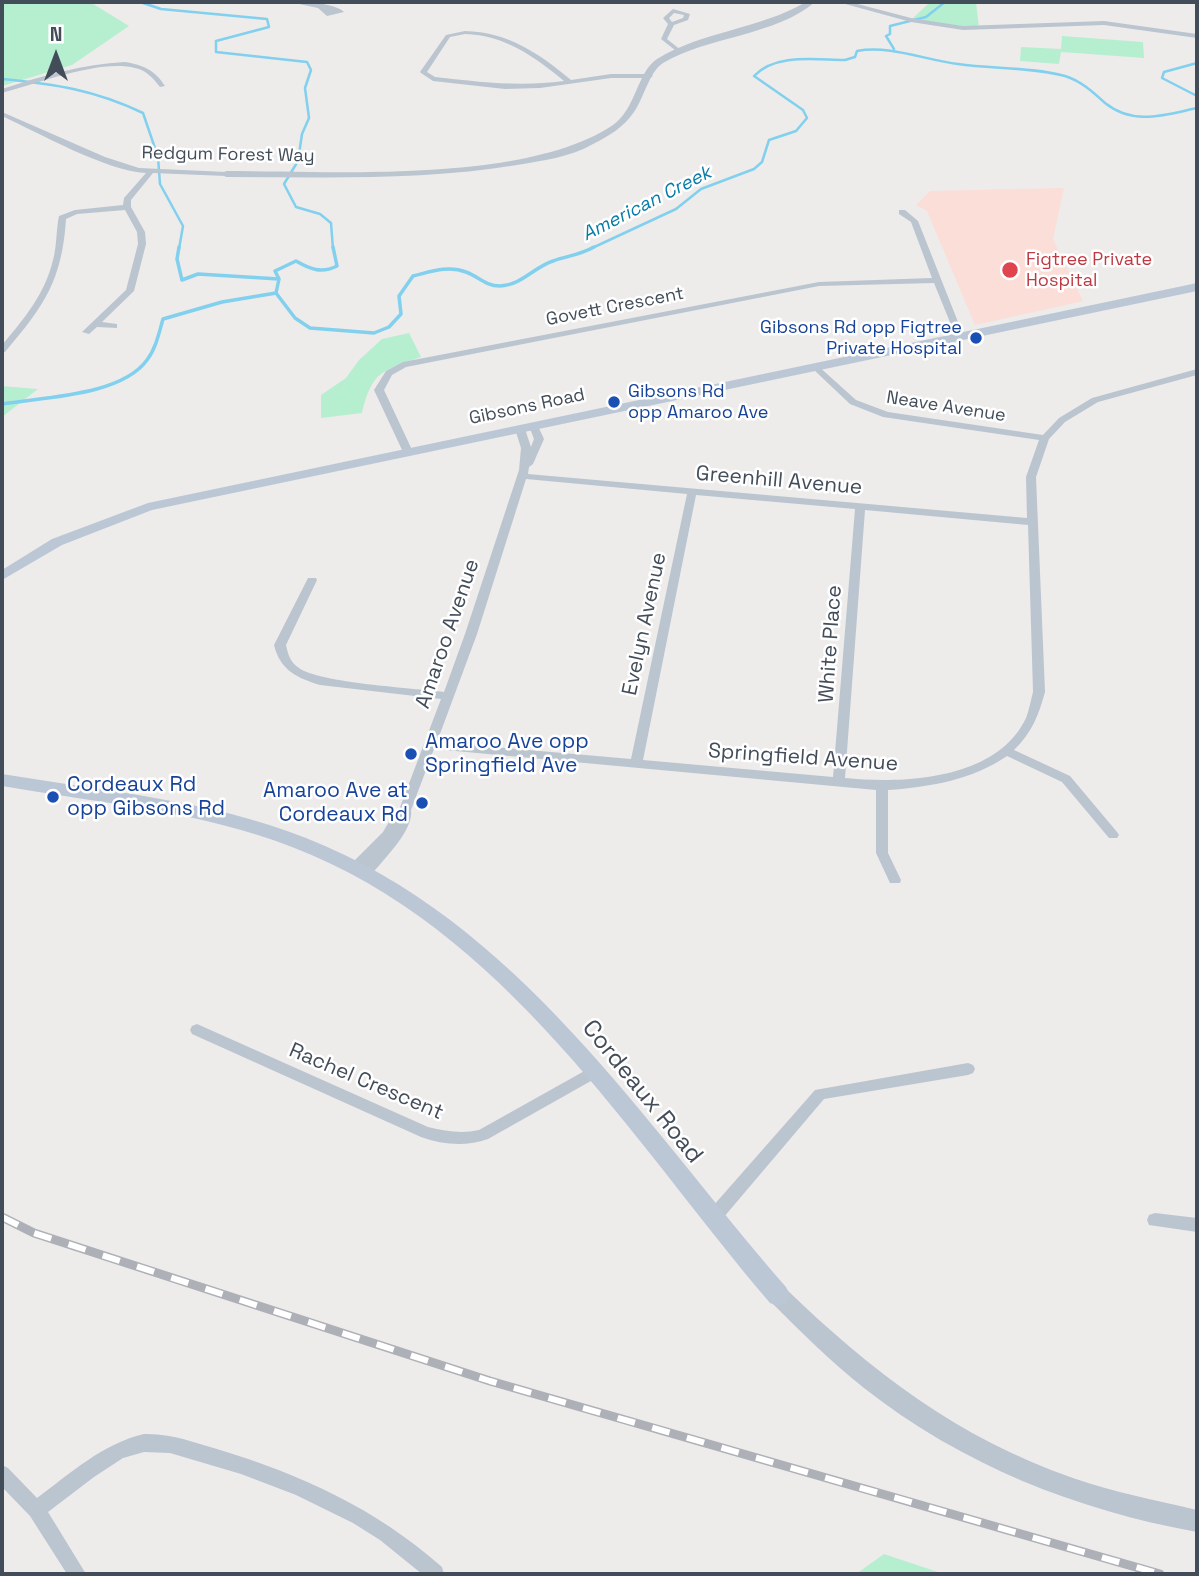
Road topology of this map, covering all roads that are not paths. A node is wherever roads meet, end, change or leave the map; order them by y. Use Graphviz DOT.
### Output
graph roads {
  1 [pos="293,2"];
  2 [pos="811,2"];
  3 [pos="842,2"];
  4 [pos="320,6"];
  5 [pos="671,24"];
  6 [pos="1197,36"];
  7 [pos="680,52"];
  8 [pos="650,76"];
  9 [pos="569,81"];
  10 [pos="162,86"];
  11 [pos="2,91"];
  12 [pos="2,114"];
  13 [pos="18,120"];
  14 [pos="4,125"];
  15 [pos="151,171"];
  16 [pos="226,174"];
  17 [pos="127,207"];
  18 [pos="902,212"];
  19 [pos="938,280"];
  20 [pos="1197,287"];
  21 [pos="95,324"];
  22 [pos="114,326"];
  23 [pos="86,332"];
  24 [pos="960,337"];
  25 [pos="2,350"];
  26 [pos="816,367"];
  27 [pos="1197,372"];
  28 [pos="527,427"];
  29 [pos="1045,439"];
  30 [pos="408,452"];
  31 [pos="523,473"];
  32 [pos="692,492"];
  33 [pos="860,507"];
  34 [pos="1032,522"];
  35 [pos="2,576"];
  36 [pos="312,580"];
  37 [pos="448,695"];
  38 [pos="430,745"];
  39 [pos="1007,751"];
  40 [pos="636,764"];
  41 [pos="2,780"];
  42 [pos="839,783"];
  43 [pos="882,786"];
  44 [pos="1113,835"];
  45 [pos="361,869"];
  46 [pos="895,880"];
  47 [pos="197,1030"];
  48 [pos="968,1069"];
  49 [pos="593,1073"];
  50 [pos="712,1219"];
  51 [pos="1155,1220"];
  52 [pos="1197,1225"];
  53 [pos="778,1295"];
  54 [pos="2,1474"];
  55 [pos="36,1510"];
  56 [pos="1197,1521"];
  57 [pos="77,1574"];
  58 [pos="435,1574"];
  1 -- 4 [label="street"];
  2 -- 7 [label="street"];
  3 -- 6 [label="street"];
  5 -- 7 [label="street"];
  7 -- 8 [label="street"];
  8 -- 9 [label="street"];
  8 -- 16 [label="street, Redgum Forest Way"];
  9 -- 9 [label="street"];
  10 -- 11 [label="street"];
  12 -- 13 [label="street, Redgum Forest Way"];
  13 -- 14 [label="street"];
  13 -- 15 [label="street, Redgum Forest Way"];
  15 -- 16 [label="street, Redgum Forest Way"];
  15 -- 17 [label="street"];
  17 -- 21 [label="street"];
  17 -- 25 [label="street"];
  18 -- 19 [label="street"];
  19 -- 24 [label="street"];
  19 -- 30 [label="street, Govett Crescent"];
  20 -- 24 [label="main road, Gibsons Road"];
  21 -- 22 [label="street"];
  21 -- 23 [label="street"];
  24 -- 26 [label="main road, Gibsons Road"];
  26 -- 28 [label="main road, Gibsons Road"];
  26 -- 29 [label="street, Neave Avenue"];
  27 -- 29 [label="street, Springfield Avenue"];
  28 -- 30 [label="main road, Gibsons Road"];
  28 -- 31 [label="street, Amaroo Avenue"];
  29 -- 34 [label="street, Springfield Avenue"];
  30 -- 35 [label="main road, Gibsons Road"];
  31 -- 32 [label="street, Greenhill Avenue"];
  31 -- 37 [label="street, Amaroo Avenue"];
  32 -- 33 [label="street, Greenhill Avenue"];
  32 -- 40 [label="street, Evelyn Avenue"];
  33 -- 34 [label="street, Greenhill Avenue"];
  33 -- 42 [label="street, White Place"];
  34 -- 39 [label="street, Springfield Avenue"];
  36 -- 37 [label="street"];
  37 -- 38 [label="street, Amaroo Avenue"];
  38 -- 40 [label="street, Springfield Avenue"];
  38 -- 45 [label="street, Amaroo Avenue"];
  39 -- 43 [label="street, Springfield Avenue"];
  39 -- 44 [label="street"];
  40 -- 42 [label="street, Springfield Avenue"];
  41 -- 45 [label="main road, Cordeaux Road"];
  42 -- 43 [label="street, Springfield Avenue"];
  43 -- 46 [label="street"];
  45 -- 49 [label="main road, Cordeaux Road"];
  47 -- 49 [label="street, Rachel Crescent"];
  48 -- 50 [label="street"];
  49 -- 50 [label="main road, Cordeaux Road"];
  50 -- 53 [label="main road, Cordeaux Road"];
  51 -- 52 [label="street"];
  53 -- 56 [label="street, Cordeaux Road"];
  54 -- 55 [label="street"];
  55 -- 57 [label="street"];
  55 -- 58 [label="street"];
}
